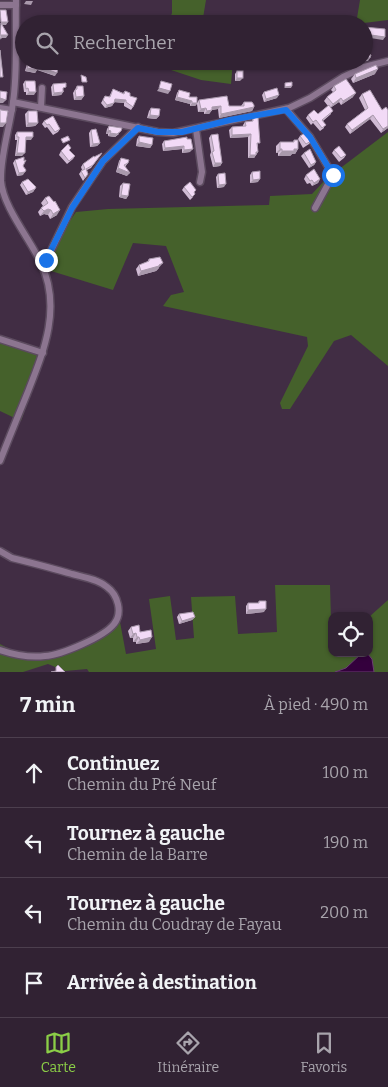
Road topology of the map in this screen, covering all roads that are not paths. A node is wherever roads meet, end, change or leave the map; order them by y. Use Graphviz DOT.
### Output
graph roads {
  1 [pos="16,2"];
  2 [pos="0,5"];
  3 [pos="16,15"];
  4 [pos="388,61"];
  5 [pos="373,65"];
  6 [pos="16,70"];
  7 [pos="358,70"];
  8 [pos="42,88"];
  9 [pos="13,102"];
  10 [pos="41,107"];
  11 [pos="0,108"];
  12 [pos="12,110"];
  13 [pos="286,110"];
  14 [pos="138,128"];
  15 [pos="196,129"];
  16 [pos="200,182"];
  17 [pos="315,208"];
  18 [pos="42,265"];
  19 [pos="0,339"];
  20 [pos="43,353"];
  21 [pos="0,461"];
  22 [pos="0,552"];
  23 [pos="0,650"];
  1 -- 2 [label="street"];
  1 -- 3 [label="street"];
  4 -- 5 [label="street"];
  6 -- 9 [label="street"];
  7 -- 13 [label="street"];
  8 -- 10 [label="street"];
  9 -- 10 [label="street"];
  9 -- 12 [label="street"];
  10 -- 14 [label="street"];
  11 -- 12 [label="street"];
  12 -- 18 [label="street"];
  13 -- 15 [label="street"];
  13 -- 17 [label="street"];
  14 -- 15 [label="street"];
  14 -- 18 [label="street"];
  15 -- 16 [label="street"];
  18 -- 20 [label="street"];
  19 -- 20 [label="street"];
  20 -- 21 [label="street"];
  22 -- 23 [label="street"];
}
